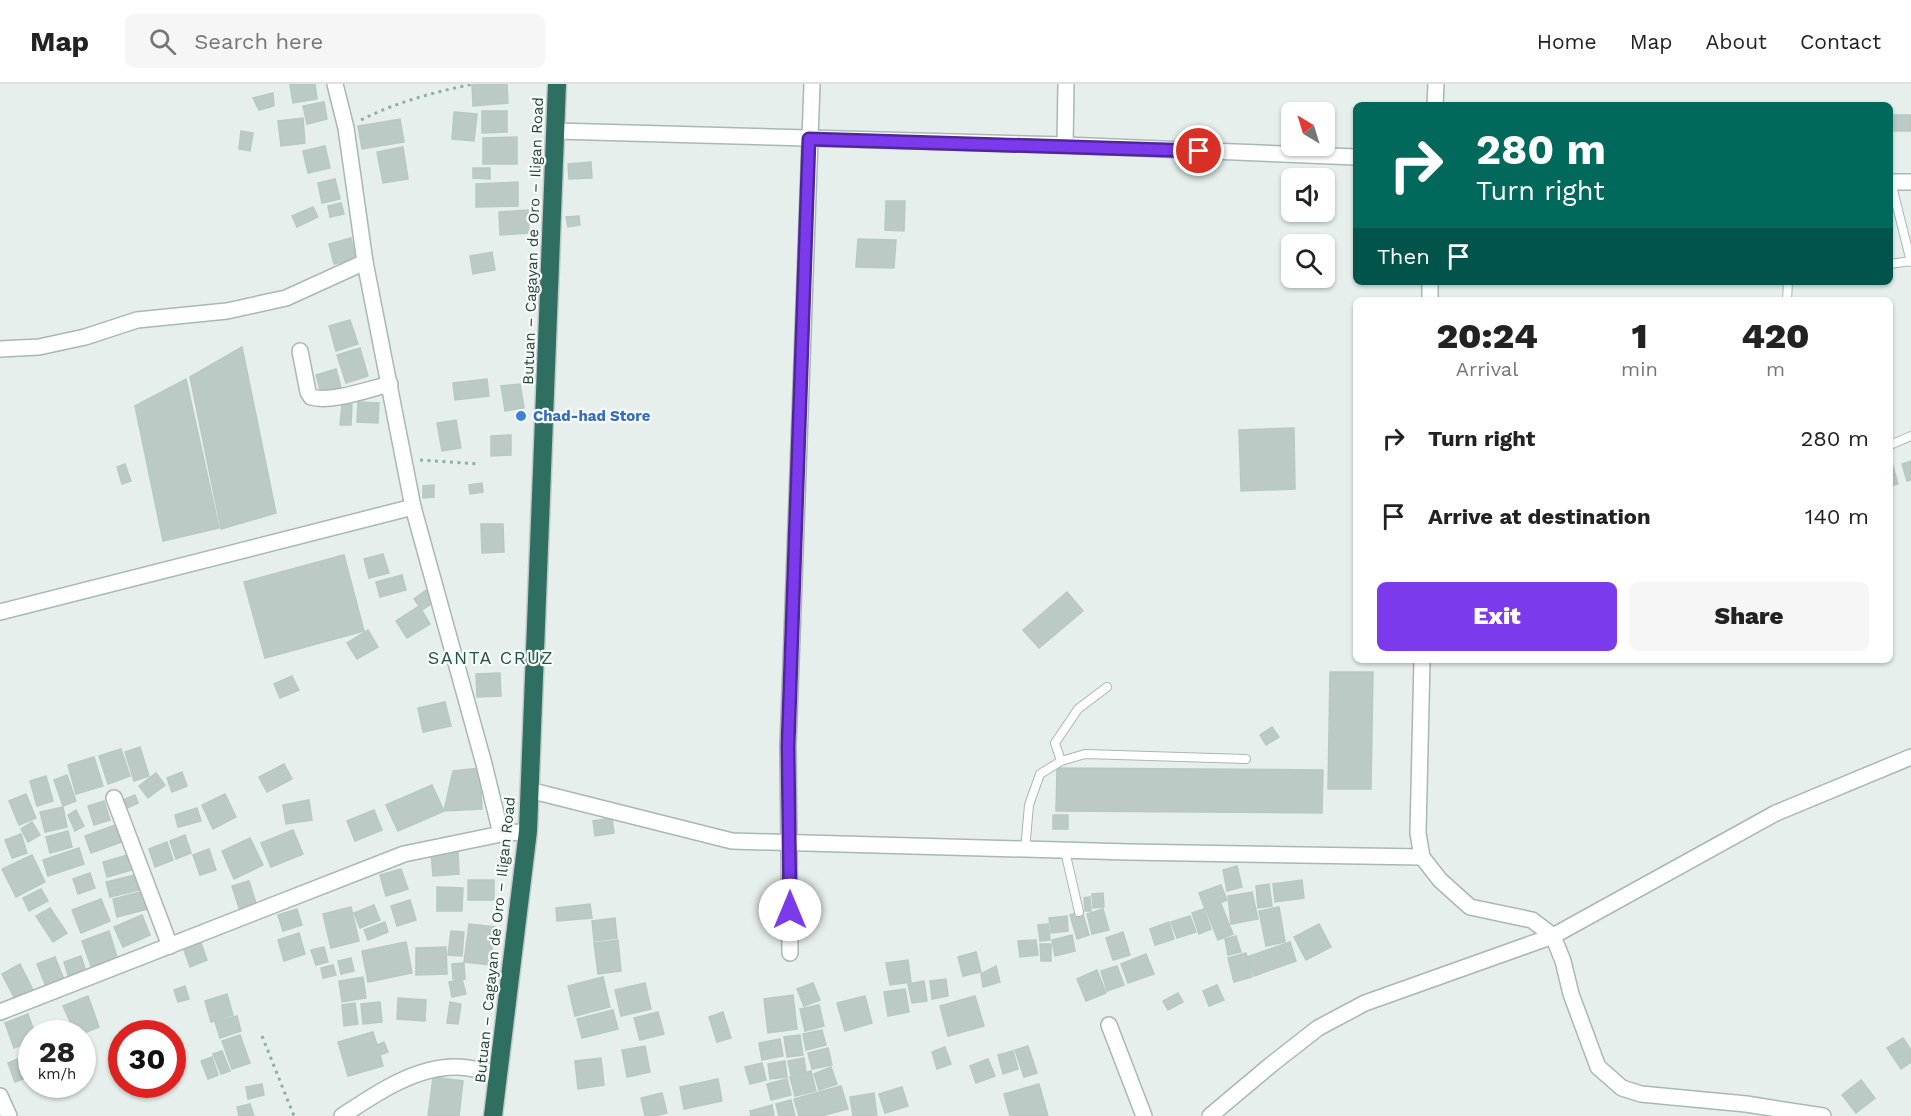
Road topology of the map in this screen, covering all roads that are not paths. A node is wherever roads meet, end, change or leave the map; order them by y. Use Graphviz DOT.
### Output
graph roads {
  1 [pos="335,84"];
  2 [pos="557,84"];
  3 [pos="812,84"];
  4 [pos="1066,84"];
  5 [pos="1436,84"];
  6 [pos="1435,102"];
  7 [pos="556,131"];
  8 [pos="809,139"];
  9 [pos="1065,145"];
  10 [pos="1353,157"];
  11 [pos="1893,182"];
  12 [pos="1911,182"];
  13 [pos="1893,189"];
  14 [pos="1908,239"];
  15 [pos="1911,261"];
  16 [pos="365,262"];
  17 [pos="1893,264"];
  18 [pos="0,349"];
  19 [pos="300,351"];
  20 [pos="390,384"];
  21 [pos="1911,436"];
  22 [pos="1893,444"];
  23 [pos="413,507"];
  24 [pos="0,612"];
  25 [pos="1422,663"];
  26 [pos="1107,687"];
  27 [pos="1911,757"];
  28 [pos="1246,759"];
  29 [pos="1061,761"];
  30 [pos="530,790"];
  31 [pos="114,798"];
  32 [pos="528,831"];
  33 [pos="501,834"];
  34 [pos="789,844"];
  35 [pos="1025,850"];
  36 [pos="1065,851"];
  37 [pos="1422,857"];
  38 [pos="1079,912"];
  39 [pos="1553,936"];
  40 [pos="170,946"];
  41 [pos="790,953"];
  42 [pos="0,1012"];
  43 [pos="1109,1025"];
  44 [pos="499,1074"];
  45 [pos="0,1096"];
  46 [pos="9,1116"];
  47 [pos="342,1116"];
  48 [pos="493,1116"];
  49 [pos="1144,1116"];
  50 [pos="1210,1116"];
  51 [pos="1822,1116"];
  1 -- 16 [label="street"];
  2 -- 7 [label="highway, Butuan – Cagayan de Oro – Iligan Road"];
  3 -- 8 [label="street"];
  4 -- 9 [label="street"];
  5 -- 6 [label="street"];
  7 -- 8 [label="street"];
  7 -- 30 [label="highway, Butuan – Cagayan de Oro – Iligan Road"];
  8 -- 9 [label="street"];
  8 -- 34 [label="street"];
  9 -- 10 [label="street"];
  11 -- 12 [label="street"];
  13 -- 14 [label="lane"];
  14 -- 15 [label="lane"];
  15 -- 17 [label="lane"];
  16 -- 18 [label="street"];
  16 -- 20 [label="street"];
  19 -- 20 [label="street"];
  20 -- 23 [label="street"];
  21 -- 22 [label="lane"];
  23 -- 24 [label="street"];
  23 -- 33 [label="street"];
  25 -- 37 [label="street"];
  26 -- 29 [label="lane"];
  27 -- 39 [label="street"];
  28 -- 29 [label="lane"];
  29 -- 35 [label="lane"];
  30 -- 32 [label="highway, Butuan – Cagayan de Oro – Iligan Road"];
  30 -- 34 [label="street"];
  31 -- 40 [label="street"];
  32 -- 33 [label="street"];
  32 -- 44 [label="highway, Butuan – Cagayan de Oro – Iligan Road"];
  33 -- 40 [label="street"];
  34 -- 35 [label="street"];
  34 -- 41 [label="street"];
  35 -- 36 [label="street"];
  36 -- 37 [label="street"];
  36 -- 38 [label="lane"];
  37 -- 39 [label="street"];
  39 -- 50 [label="street"];
  39 -- 51 [label="street"];
  40 -- 42 [label="street"];
  43 -- 49 [label="street"];
  44 -- 47 [label="street"];
  44 -- 48 [label="highway, Butuan – Cagayan de Oro – Iligan Road"];
  45 -- 46 [label="street"];
}
